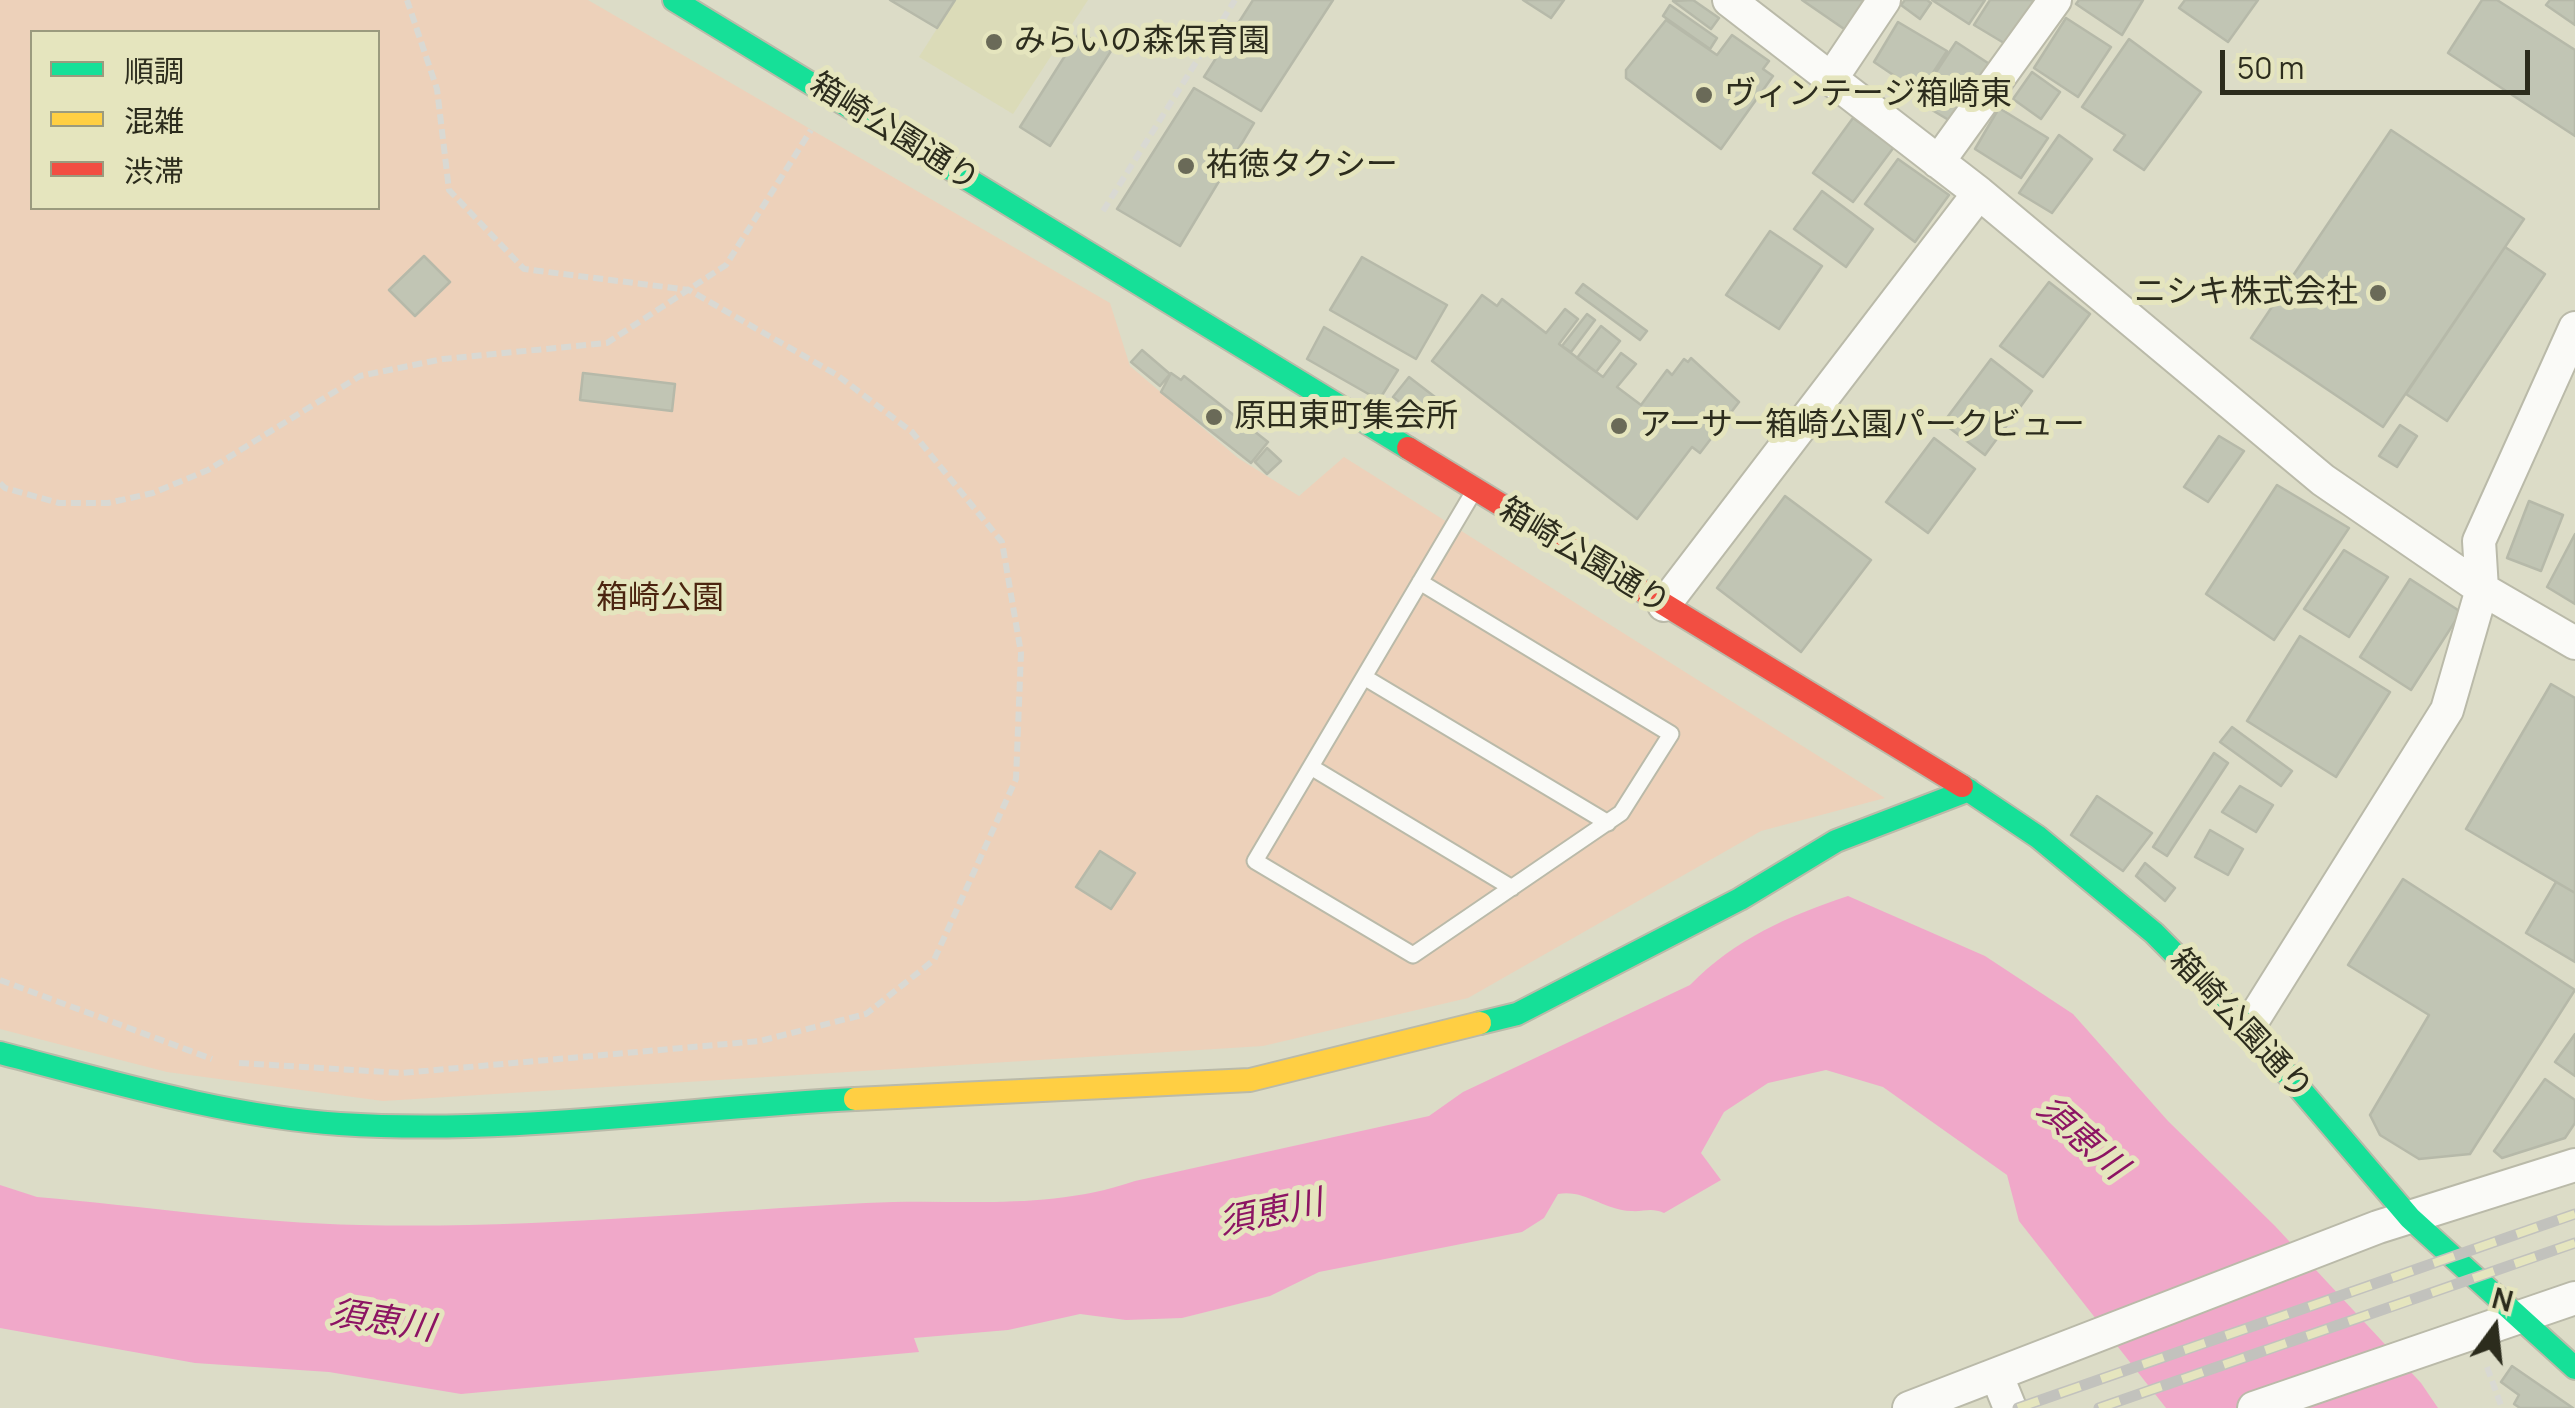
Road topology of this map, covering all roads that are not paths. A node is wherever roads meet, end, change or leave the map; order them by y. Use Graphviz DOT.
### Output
graph roads {
  1 [pos="674,0"];
  2 [pos="1729,0"];
  3 [pos="1884,0"];
  4 [pos="2055,0"];
  5 [pos="1831,79"];
  6 [pos="1938,162"];
  7 [pos="1979,193"];
  8 [pos="2575,328"];
  9 [pos="1474,491"];
  10 [pos="1420,582"];
  11 [pos="2482,588"];
  12 [pos="1664,605"];
  13 [pos="2575,643"];
  14 [pos="1364,677"];
  15 [pos="1311,767"];
  16 [pos="1968,790"];
  17 [pos="1608,823"];
  18 [pos="1512,888"];
  19 [pos="2248,1028"];
  20 [pos="0,1053"];
  21 [pos="2575,1166"];
  22 [pos="2410,1218"];
  23 [pos="2575,1298"];
  24 [pos="2516,1319"];
  25 [pos="2575,1368"];
  26 [pos="1997,1376"];
  27 [pos="1909,1408"];
  28 [pos="2010,1408"];
  29 [pos="2254,1408"];
  1 -- 9 [label="street, 箱崎公園通り"];
  2 -- 5 [label="street"];
  3 -- 5 [label="street"];
  4 -- 6 [label="street"];
  5 -- 6 [label="street"];
  6 -- 7 [label="street"];
  7 -- 11 [label="street"];
  7 -- 12 [label="street"];
  8 -- 11 [label="street"];
  9 -- 10 [label="lane"];
  9 -- 12 [label="street, 箱崎公園通り"];
  10 -- 14 [label="lane"];
  10 -- 17 [label="lane"];
  11 -- 13 [label="street"];
  11 -- 19 [label="street"];
  12 -- 16 [label="street, 箱崎公園通り"];
  14 -- 15 [label="lane"];
  14 -- 17 [label="lane"];
  15 -- 18 [label="lane"];
  15 -- 18 [label="lane"];
  16 -- 19 [label="street, 箱崎公園通り"];
  16 -- 20 [label="street"];
  17 -- 18 [label="lane"];
  19 -- 22 [label="street, 箱崎公園通り"];
  21 -- 22 [label="street"];
  22 -- 24 [label="street, 箱崎公園通り"];
  22 -- 26 [label="street"];
  23 -- 24 [label="street"];
  24 -- 25 [label="street, 箱崎公園通り"];
  24 -- 29 [label="street"];
  26 -- 27 [label="street"];
  26 -- 28 [label="street"];
}
